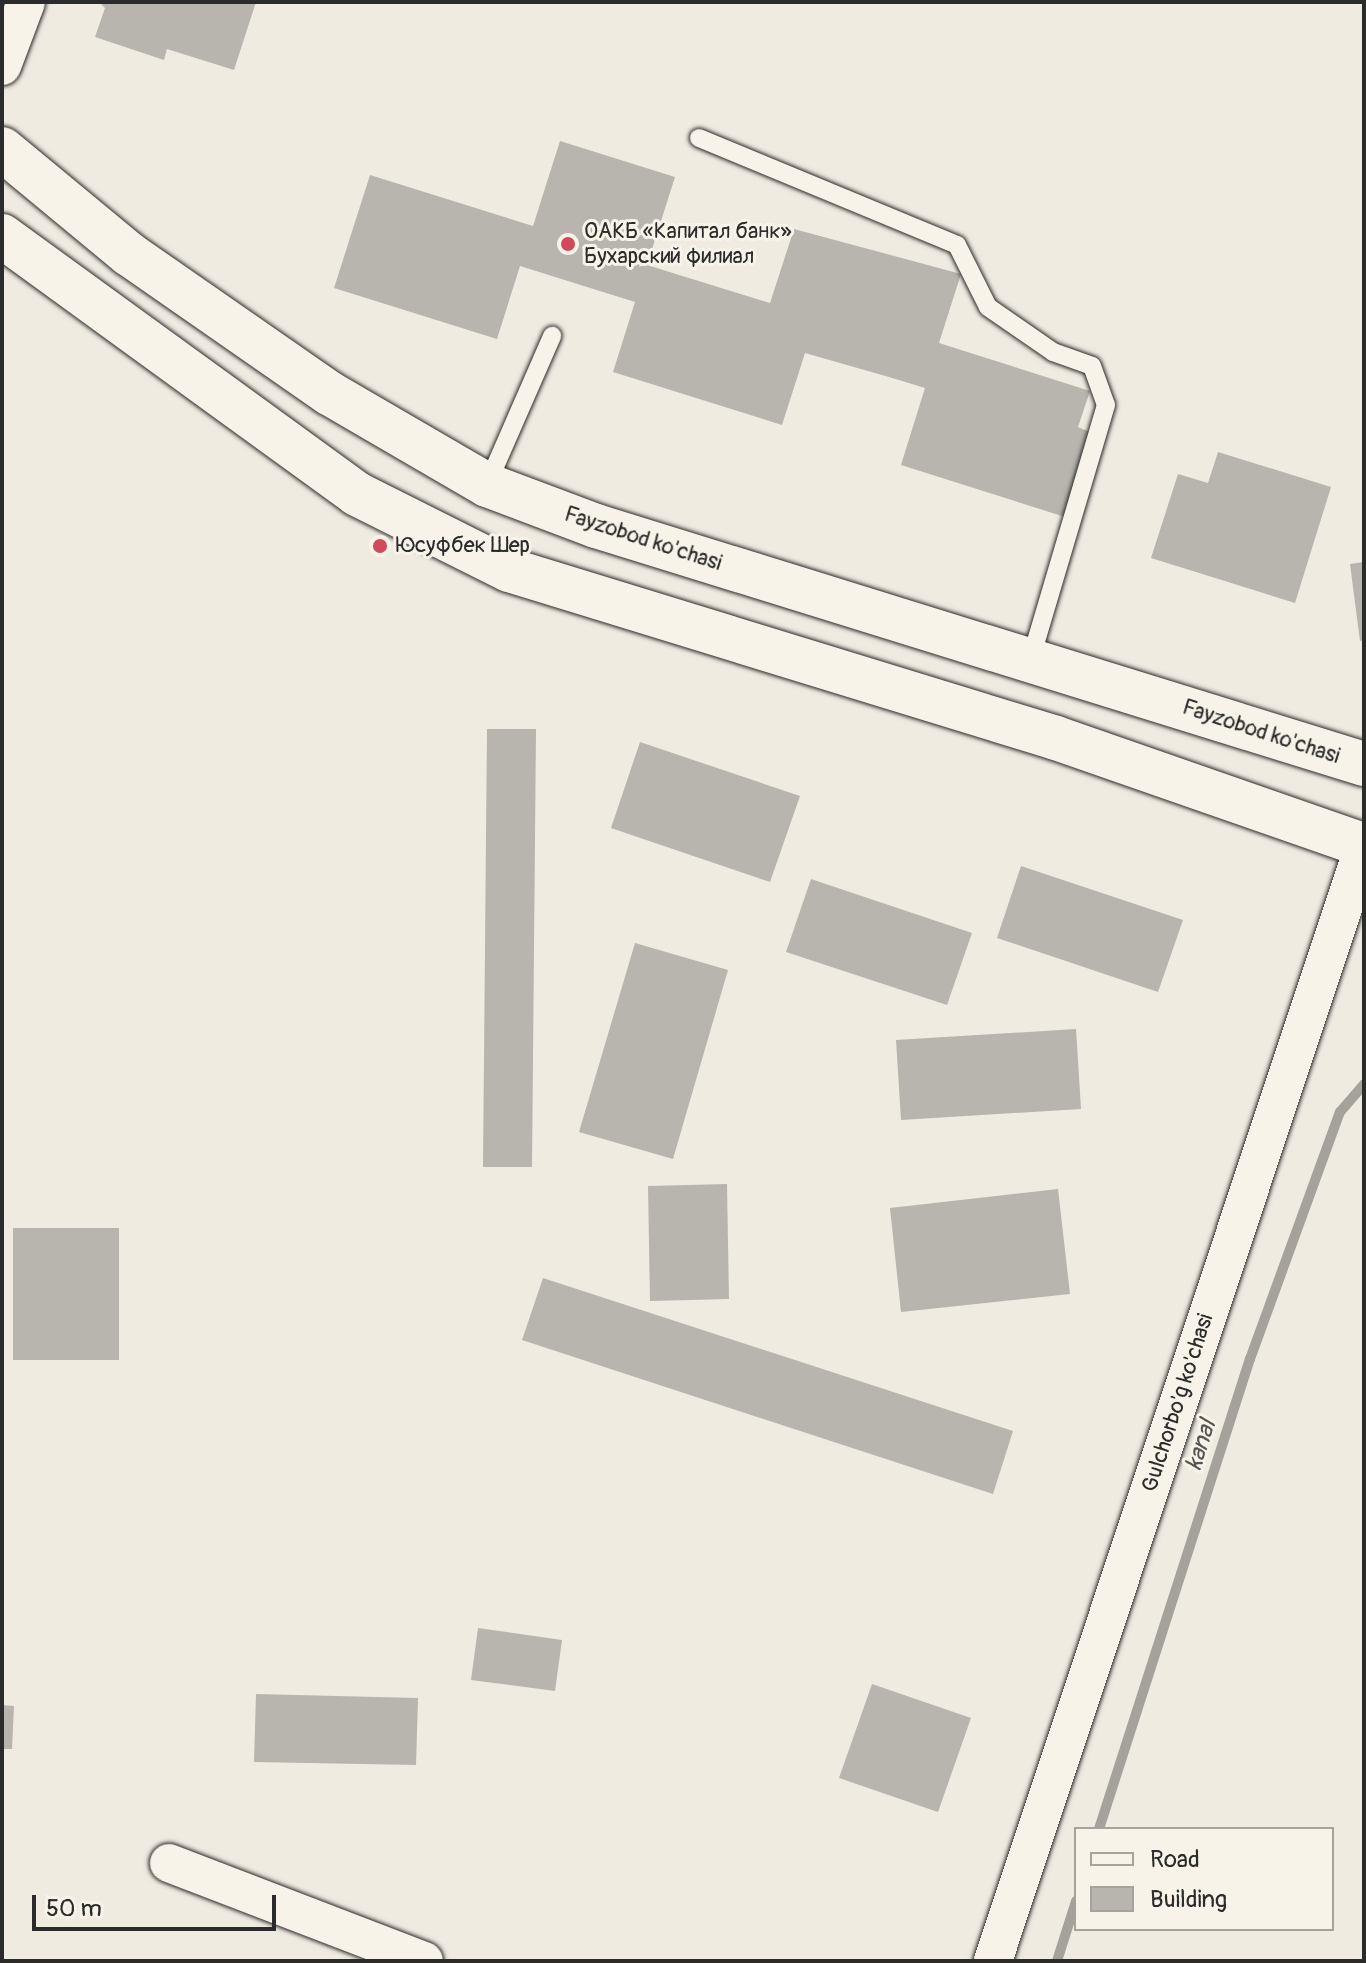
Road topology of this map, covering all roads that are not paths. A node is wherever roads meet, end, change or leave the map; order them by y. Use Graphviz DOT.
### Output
graph roads {
  1 [pos="26,2"];
  2 [pos="2,66"];
  3 [pos="699,138"];
  4 [pos="2,149"];
  5 [pos="2,236"];
  6 [pos="552,336"];
  7 [pos="487,485"];
  8 [pos="1031,658"];
  9 [pos="1364,764"];
  10 [pos="1364,845"];
  11 [pos="169,1863"];
  12 [pos="424,1961"];
  13 [pos="993,1961"];
  1 -- 2 [label="street"];
  3 -- 8 [label="lane"];
  4 -- 7 [label="main road, Fayzobod ko'chasi"];
  5 -- 10 [label="main road"];
  6 -- 7 [label="lane"];
  7 -- 8 [label="main road, Fayzobod ko'chasi"];
  8 -- 9 [label="main road, Fayzobod ko'chasi"];
  10 -- 13 [label="street, Gulchorbo'g ko'chasi"];
  11 -- 12 [label="street"];
}
